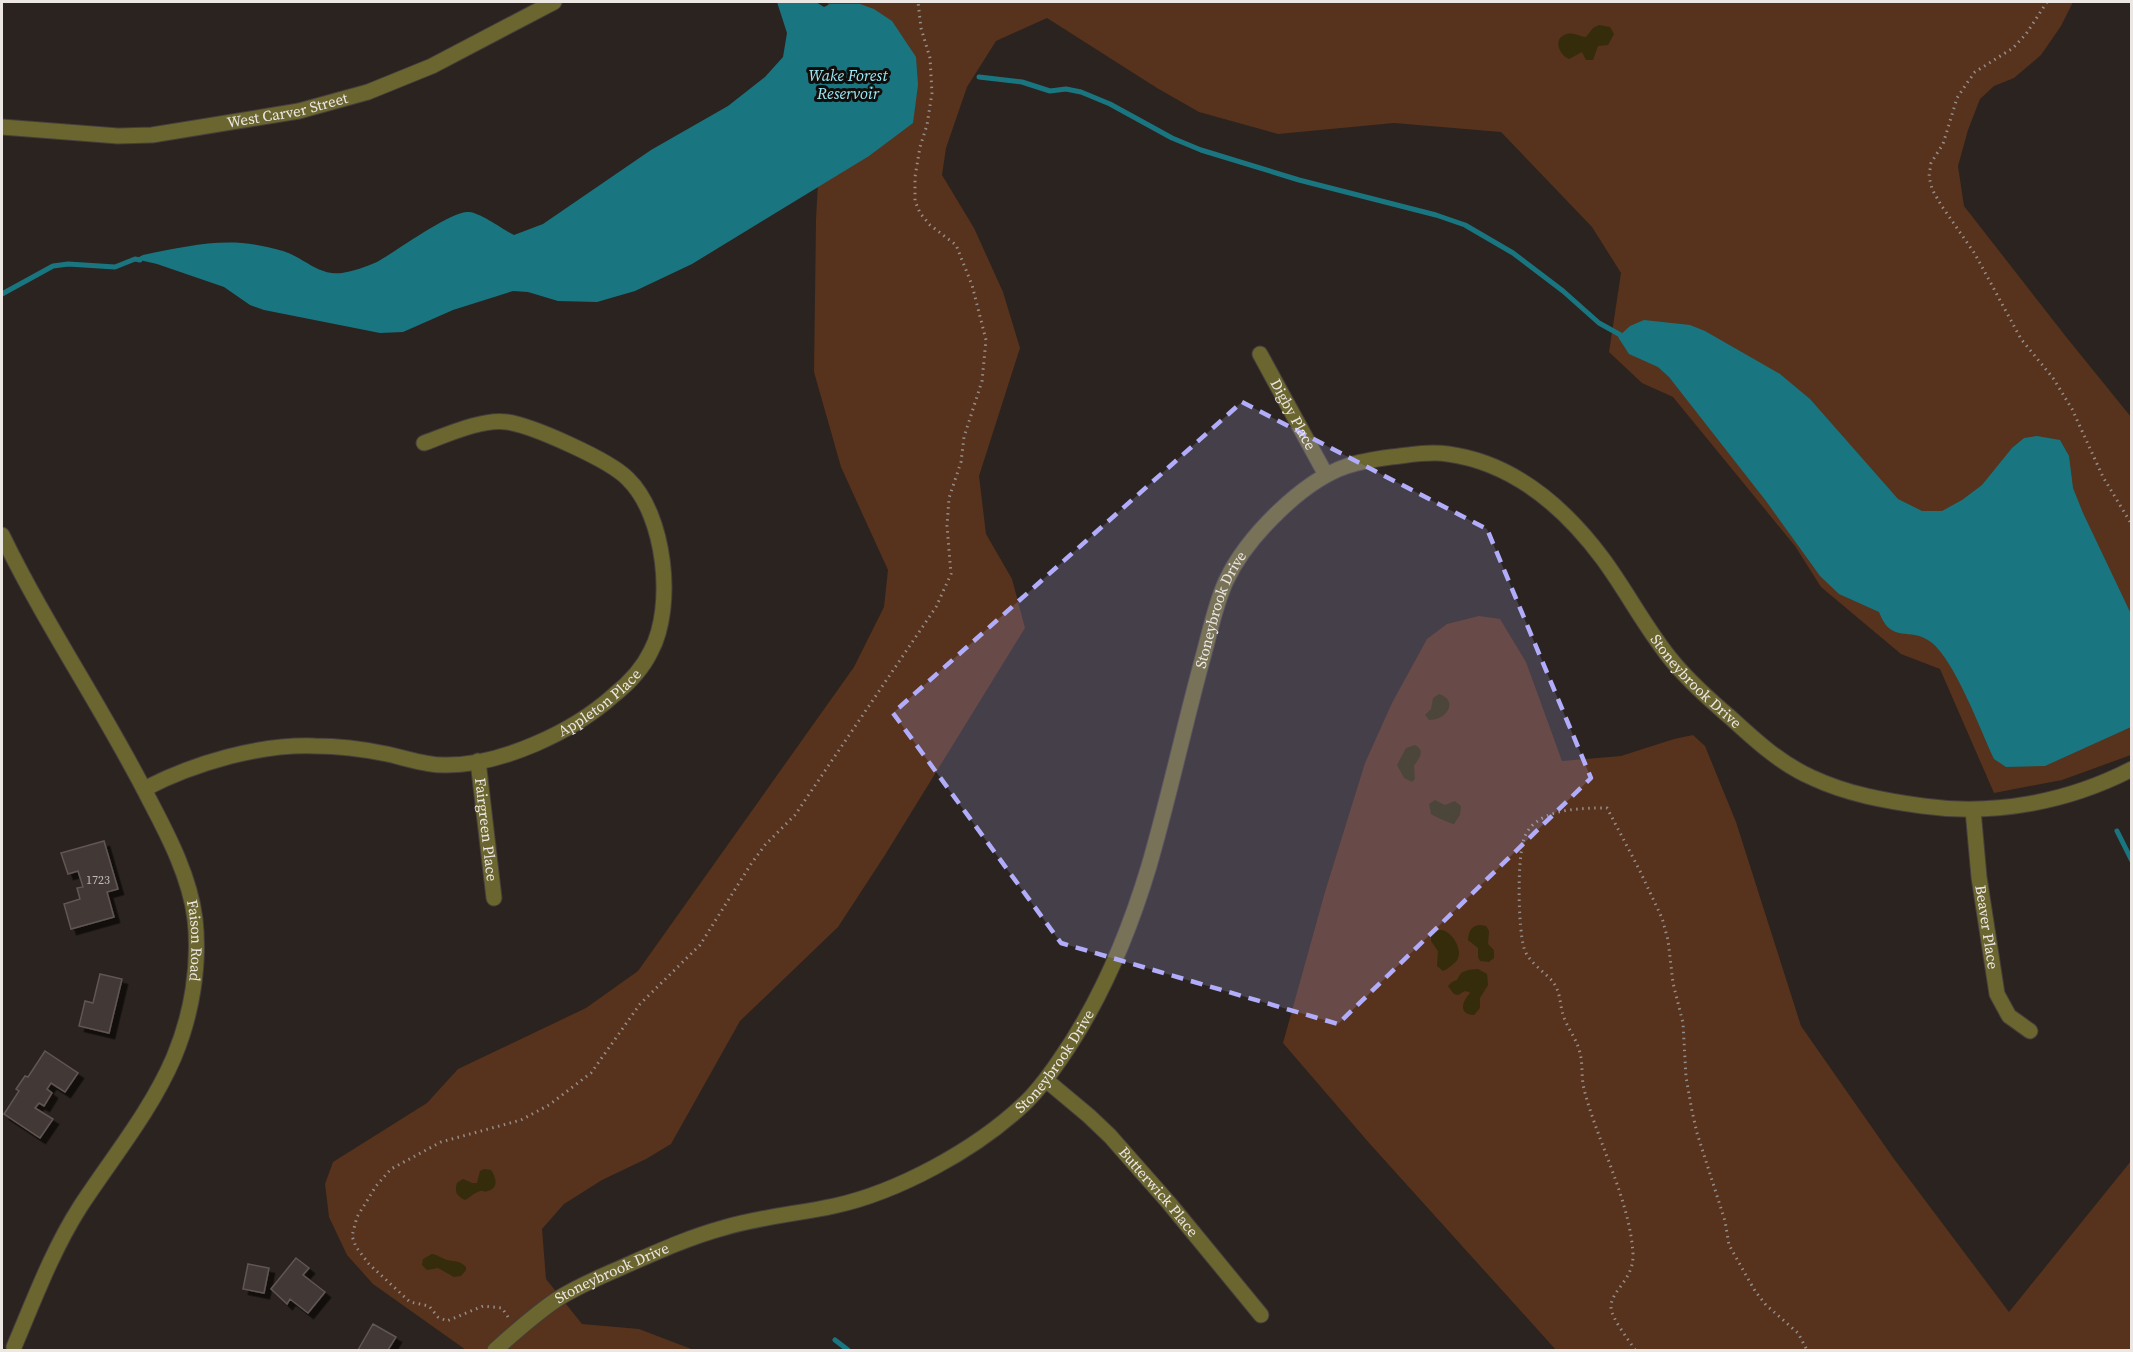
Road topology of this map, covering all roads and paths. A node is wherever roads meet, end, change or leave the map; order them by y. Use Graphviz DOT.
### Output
graph roads {
  1 [pos="554,2"];
  2 [pos="918,2"];
  3 [pos="2047,2"];
  4 [pos="2,127"];
  5 [pos="1260,354"];
  6 [pos="424,443"];
  7 [pos="1326,475"];
  8 [pos="2132,525"];
  9 [pos="2,535"];
  10 [pos="478,761"];
  11 [pos="2132,769"];
  12 [pos="144,789"];
  13 [pos="1973,810"];
  14 [pos="494,898"];
  15 [pos="2030,1031"];
  16 [pos="1046,1080"];
  17 [pos="1260,1315"];
  18 [pos="514,1332"];
  19 [pos="13,1346"];
  20 [pos="495,1350"];
  21 [pos="1635,1350"];
  22 [pos="1807,1350"];
  1 -- 4 [label="street, West Carver Street"];
  2 -- 18 [label="path"];
  3 -- 8 [label="path"];
  5 -- 7 [label="street, Digby Place"];
  6 -- 10 [label="street, Appleton Place"];
  7 -- 13 [label="street, Stoneybrook Drive"];
  7 -- 16 [label="street, Stoneybrook Drive"];
  9 -- 12 [label="street, Faison Road"];
  10 -- 12 [label="street, Appleton Place"];
  10 -- 14 [label="street, Fairgreen Place"];
  11 -- 13 [label="street, Stoneybrook Drive"];
  12 -- 19 [label="street, Faison Road"];
  13 -- 15 [label="street, Beaver Place"];
  16 -- 17 [label="street, Butterwick Place"];
  16 -- 18 [label="street, Stoneybrook Drive"];
  18 -- 20 [label="street, Stoneybrook Drive"];
  21 -- 22 [label="path"];
}
